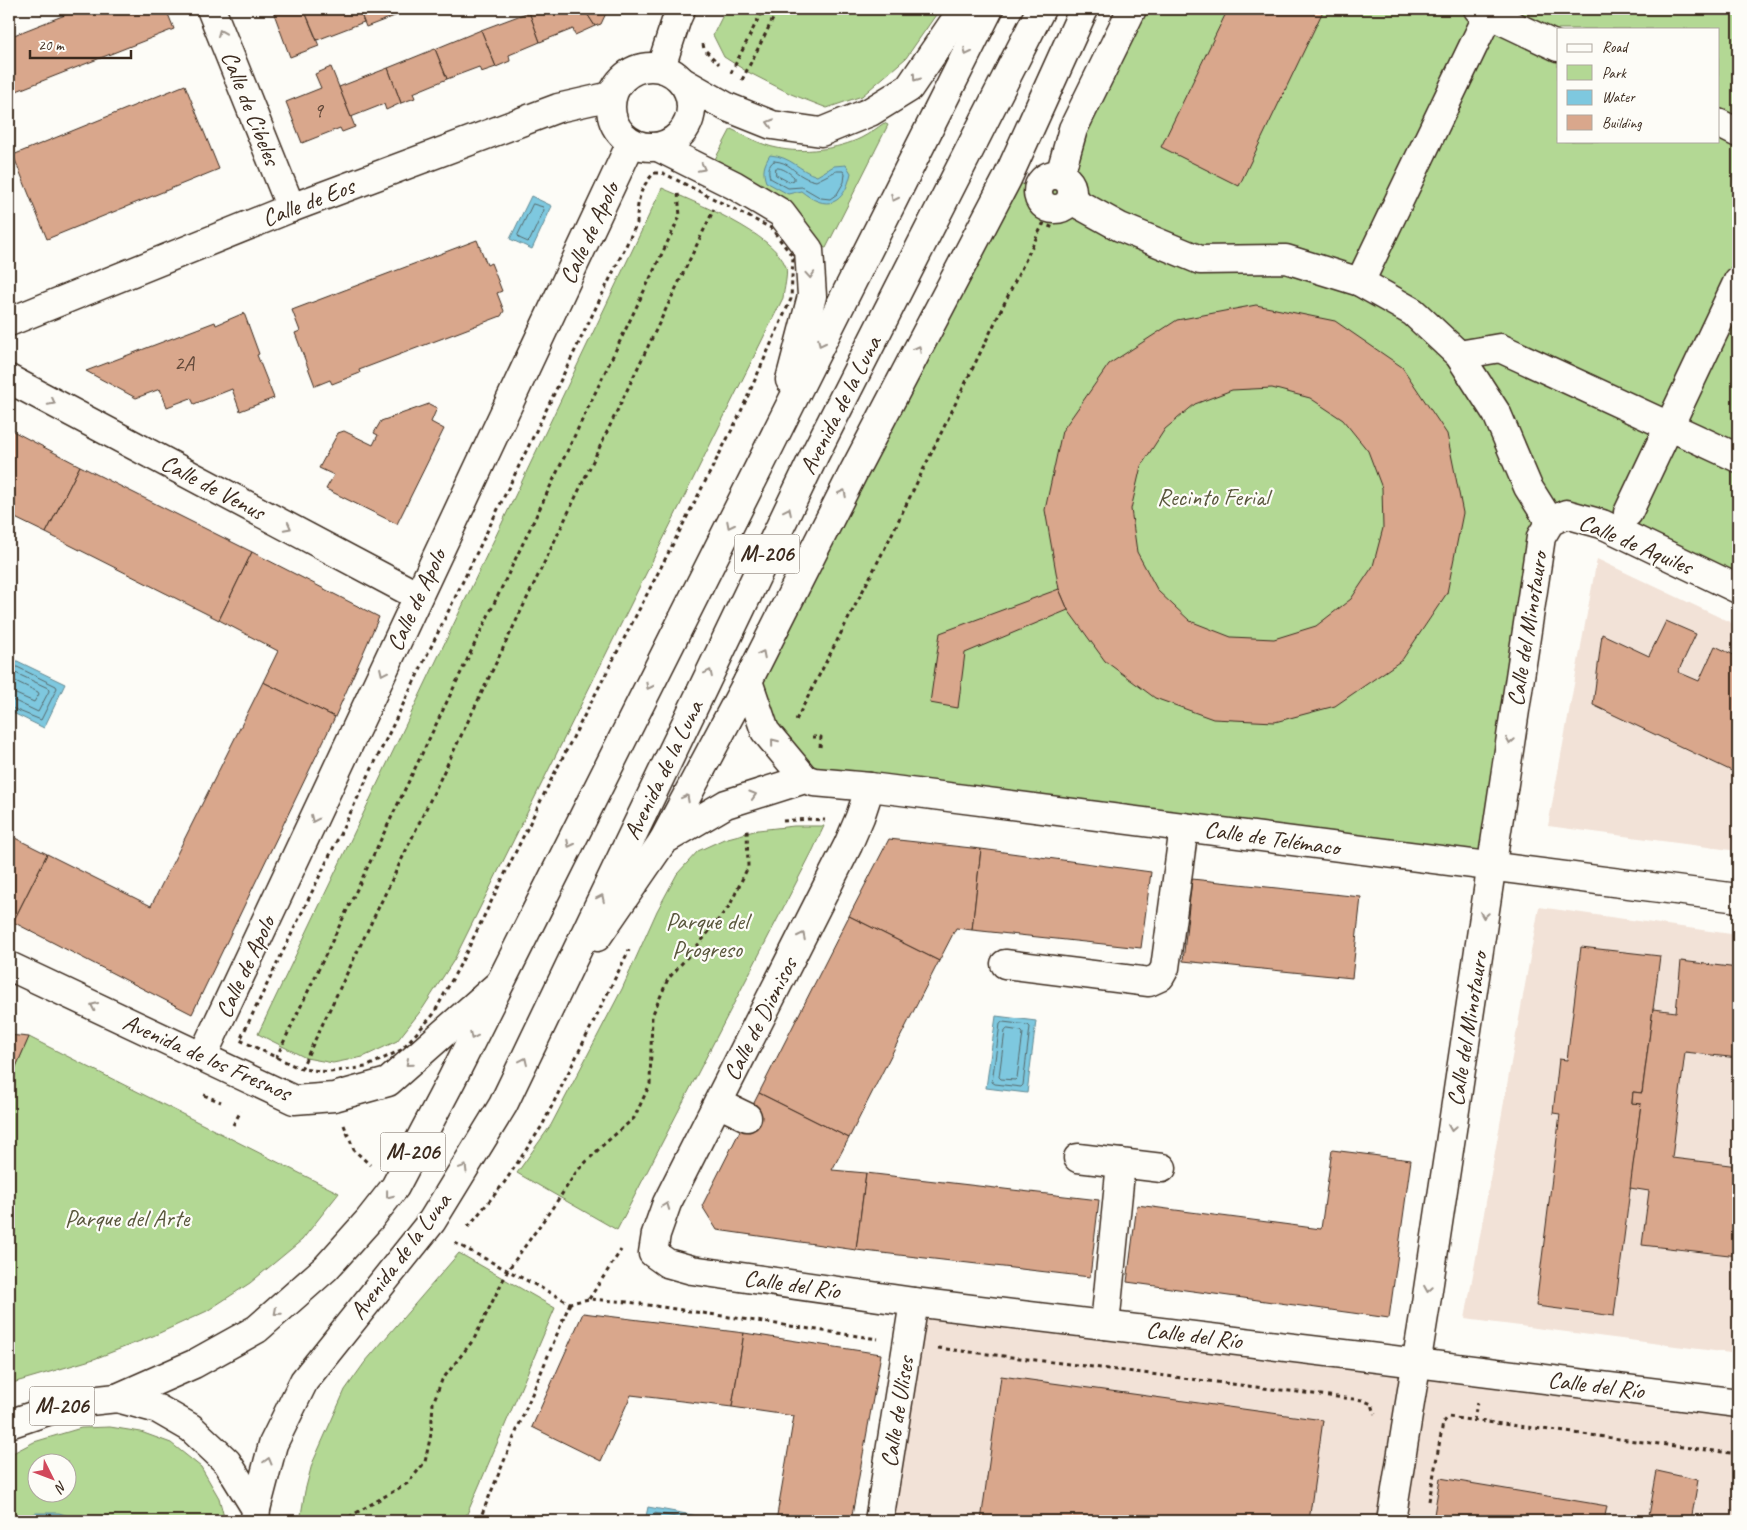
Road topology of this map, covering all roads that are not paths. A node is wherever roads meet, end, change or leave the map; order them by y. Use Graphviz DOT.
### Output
graph roads {
  1 [pos="211,9"];
  2 [pos="681,9"];
  3 [pos="963,9"];
  4 [pos="989,9"];
  5 [pos="1041,9"];
  6 [pos="1084,9"];
  7 [pos="1132,9"];
  8 [pos="1486,10"];
  9 [pos="1557,46"];
  10 [pos="672,74"];
  11 [pos="611,96"];
  12 [pos="1720,124"];
  13 [pos="1738,133"];
  14 [pos="631,143"];
  15 [pos="658,147"];
  16 [pos="1007,179"];
  17 [pos="1049,182"];
  18 [pos="291,208"];
  19 [pos="1738,281"];
  20 [pos="1360,282"];
  21 [pos="9,322"];
  22 [pos="1459,355"];
  23 [pos="9,379"];
  24 [pos="1669,426"];
  25 [pos="775,435"];
  26 [pos="1738,458"];
  27 [pos="1628,513"];
  28 [pos="1546,529"];
  29 [pos="1738,589"];
  30 [pos="418,596"];
  31 [pos="748,682"];
  32 [pos="810,781"];
  33 [pos="870,787"];
  34 [pos="1184,827"];
  35 [pos="663,841"];
  36 [pos="1491,867"];
  37 [pos="1738,898"];
  38 [pos="1005,964"];
  39 [pos="9,966"];
  40 [pos="498,985"];
  41 [pos="547,1010"];
  42 [pos="202,1057"];
  43 [pos="718,1103"];
  44 [pos="747,1117"];
  45 [pos="1078,1158"];
  46 [pos="1121,1163"];
  47 [pos="1162,1168"];
  48 [pos="654,1253"];
  49 [pos="914,1302"];
  50 [pos="1105,1325"];
  51 [pos="1416,1363"];
  52 [pos="117,1398"];
  53 [pos="1738,1403"];
  54 [pos="9,1424"];
  55 [pos="256,1515"];
  56 [pos="879,1521"];
  57 [pos="1391,1521"];
  18 -- 1 [label="street, Calle de Cibeles, one-way"];
  2 -- 10 [label="street"];
  3 -- 10 [label="street, one-way"];
  4 -- 25 [label="street, Avenida de la Luna / M-206, one-way"];
  41 -- 5 [label="street, Avenida de la Luna / M-206, one-way"];
  6 -- 16 [label="street"];
  7 -- 17 [label="street"];
  8 -- 9 [label="street"];
  8 -- 20 [label="street"];
  10 -- 11 [label="street"];
  10 -- 15 [label="street"];
  11 -- 14 [label="street"];
  11 -- 18 [label="street, Calle de Eos"];
  12 -- 13 [label="street"];
  14 -- 15 [label="street"];
  14 -- 30 [label="street, Calle de Apolo"];
  15 -- 25 [label="street, one-way"];
  16 -- 17 [label="street"];
  31 -- 16 [label="street, one-way"];
  17 -- 20 [label="street"];
  18 -- 21 [label="street, Calle de Eos"];
  19 -- 24 [label="street"];
  20 -- 22 [label="street"];
  22 -- 24 [label="street"];
  22 -- 28 [label="street"];
  23 -- 30 [label="street, Calle de Venus, one-way"];
  24 -- 26 [label="street"];
  24 -- 27 [label="street"];
  25 -- 40 [label="street, Avenida de la Luna / M-206, one-way"];
  28 -- 29 [label="street, Calle de Aquiles"];
  28 -- 36 [label="street, Calle del Minotauro, one-way"];
  30 -- 42 [label="street, Calle de Apolo, one-way"];
  32 -- 31 [label="street, one-way"];
  35 -- 31 [label="street, one-way"];
  32 -- 33 [label="street, Calle de Telémaco"];
  35 -- 32 [label="street, Calle de Telémaco, one-way"];
  33 -- 34 [label="street, Calle de Telémaco"];
  43 -- 33 [label="street, Calle de Dionisos, one-way"];
  34 -- 36 [label="street, Calle de Telémaco"];
  34 -- 38 [label="street"];
  35 -- 41 [label="street"];
  36 -- 37 [label="street, Calle de Telémaco"];
  36 -- 51 [label="street, Calle del Minotauro, one-way"];
  42 -- 39 [label="street, Avenida de los Fresnos, one-way"];
  40 -- 42 [label="street, Avenida de los Fresnos, one-way"];
  40 -- 52 [label="street, Avenida de la Luna / M-206, one-way"];
  55 -- 41 [label="street, Avenida de la Luna / M-206, one-way"];
  43 -- 44 [label="street"];
  48 -- 43 [label="street, Calle de Dionisos, one-way"];
  45 -- 46 [label="street"];
  46 -- 47 [label="street"];
  46 -- 50 [label="street"];
  48 -- 49 [label="street, Calle del Río"];
  49 -- 50 [label="street, Calle del Río"];
  49 -- 56 [label="street, Calle de Ulises"];
  50 -- 51 [label="street, Calle del Río"];
  51 -- 53 [label="street, Calle del Río"];
  51 -- 57 [label="street, Calle del Minotauro"];
  52 -- 54 [label="street, M-206"];
  52 -- 55 [label="street, M-206"];
}
